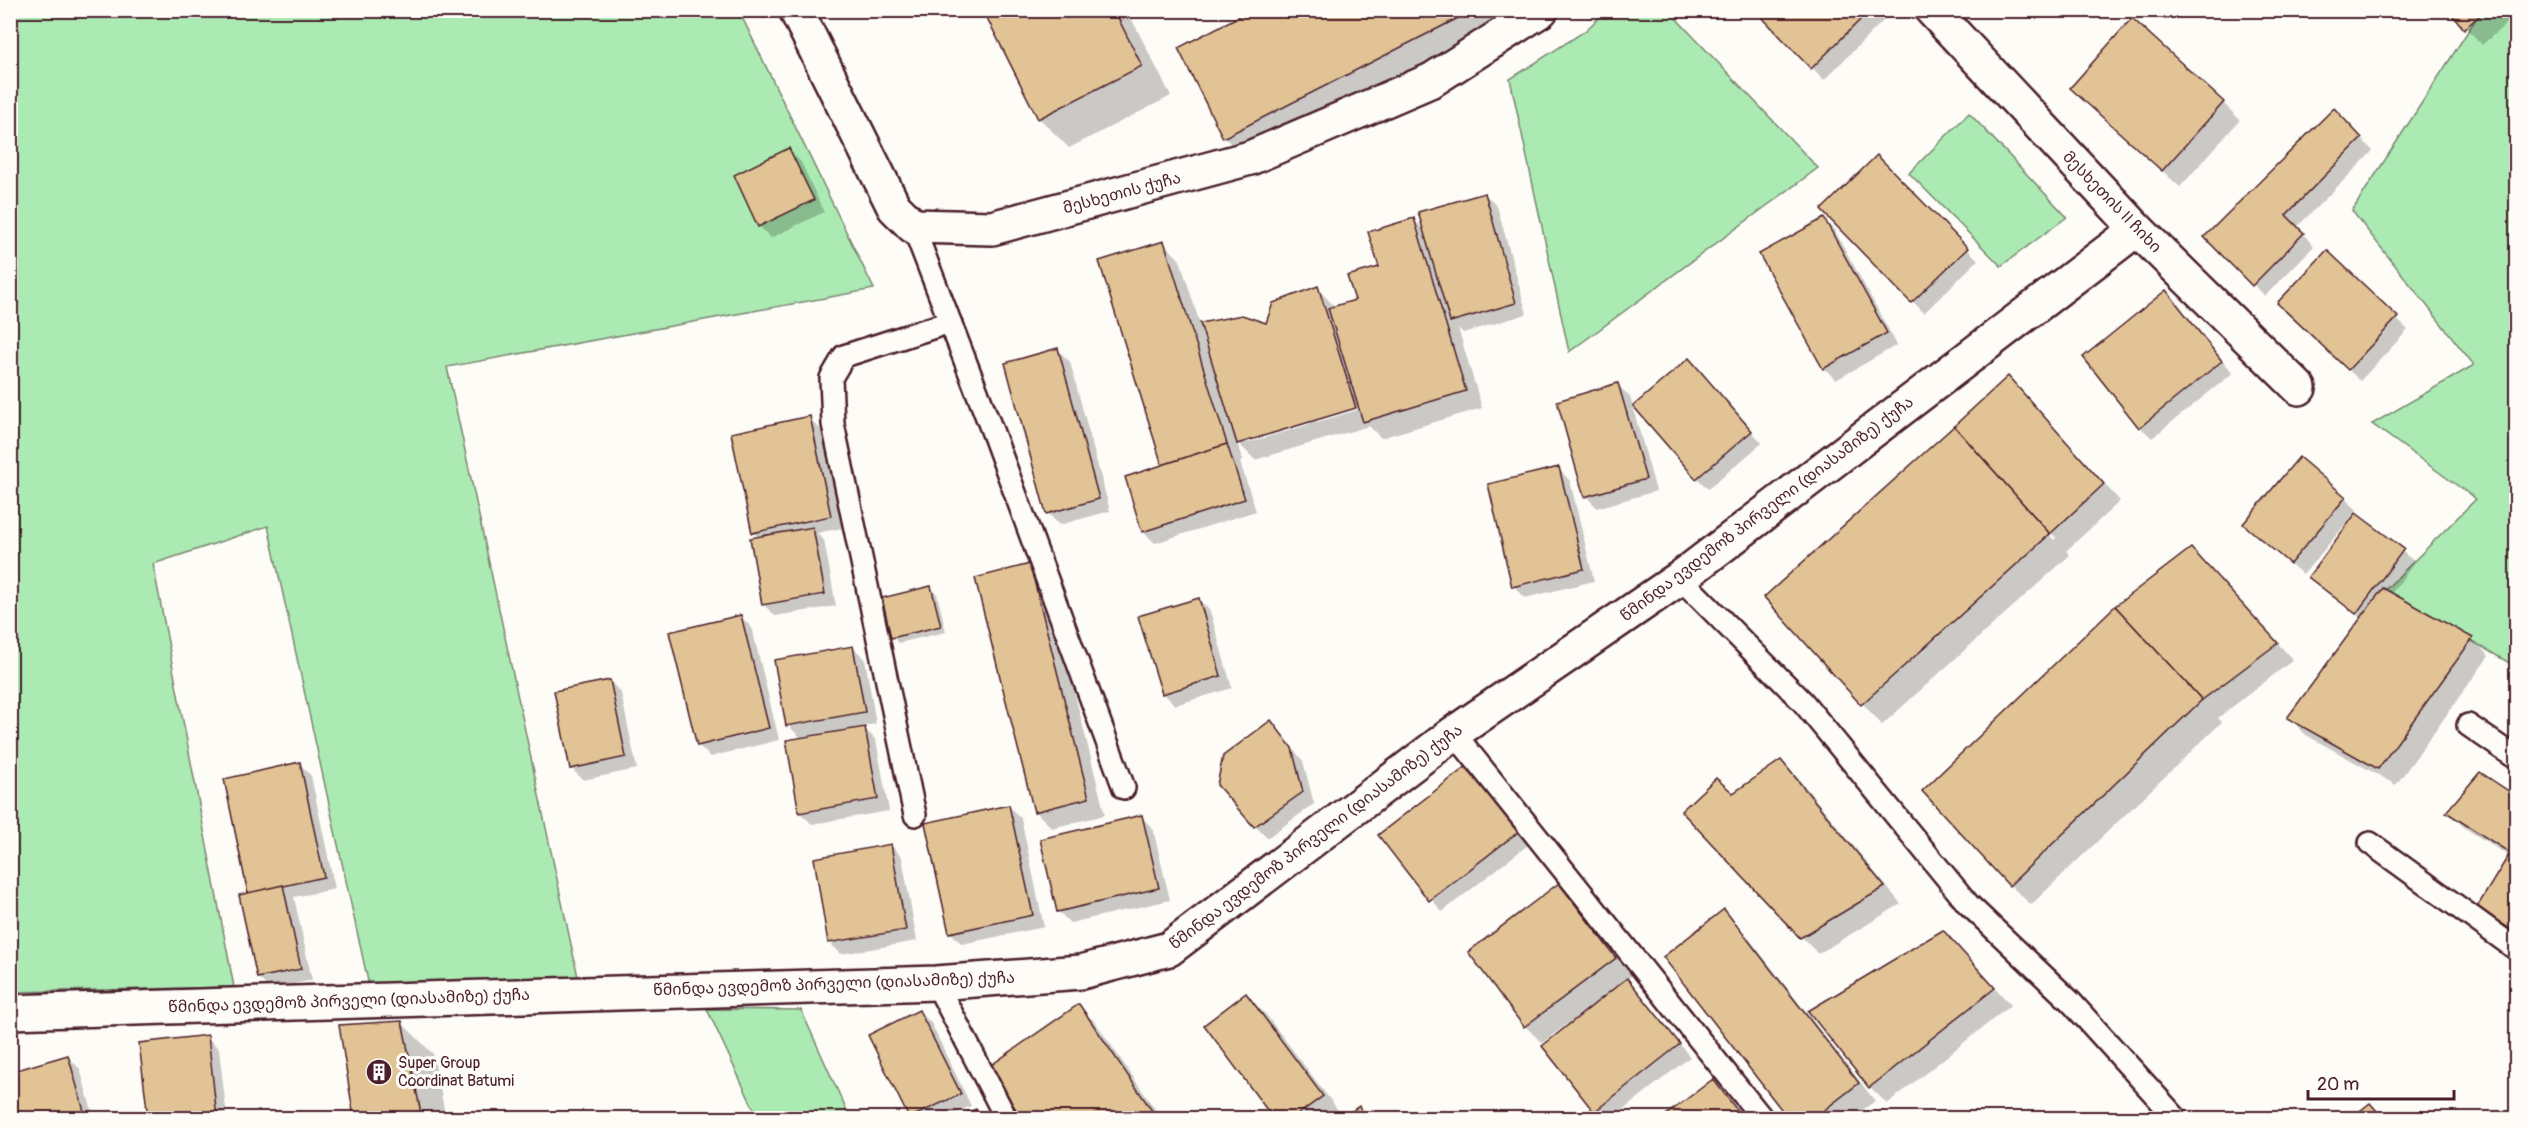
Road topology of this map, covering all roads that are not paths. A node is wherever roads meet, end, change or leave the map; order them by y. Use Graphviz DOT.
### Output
graph roads {
  1 [pos="796,10"];
  2 [pos="1541,10"];
  3 [pos="1932,10"];
  4 [pos="913,226"];
  5 [pos="2137,229"];
  6 [pos="950,322"];
  7 [pos="2299,388"];
  8 [pos="1680,578"];
  9 [pos="2468,725"];
  10 [pos="1454,733"];
  11 [pos="2517,758"];
  12 [pos="1124,788"];
  13 [pos="915,815"];
  14 [pos="2370,843"];
  15 [pos="2517,949"];
  16 [pos="936,983"];
  17 [pos="10,1012"];
  18 [pos="1006,1119"];
  19 [pos="1762,1119"];
  20 [pos="2176,1119"];
  1 -- 4 [label="street"];
  2 -- 4 [label="street, მესხეთის ქუჩა"];
  3 -- 5 [label="street, მესხეთის II ჩიხი"];
  4 -- 6 [label="lane"];
  5 -- 7 [label="street, მესხეთის II ჩიხი"];
  5 -- 8 [label="street, წმინდა ევდემოზ პირველი (დიასამიზე) ქუჩა"];
  6 -- 12 [label="lane"];
  6 -- 13 [label="lane"];
  8 -- 10 [label="street, წმინდა ევდემოზ პირველი (დიასამიზე) ქუჩა"];
  8 -- 20 [label="lane"];
  9 -- 11 [label="lane"];
  10 -- 16 [label="street, წმინდა ევდემოზ პირველი (დიასამიზე) ქუჩა"];
  10 -- 19 [label="lane"];
  14 -- 15 [label="lane"];
  16 -- 17 [label="street, წმინდა ევდემოზ პირველი (დიასამიზე) ქუჩა"];
  16 -- 18 [label="lane"];
}
